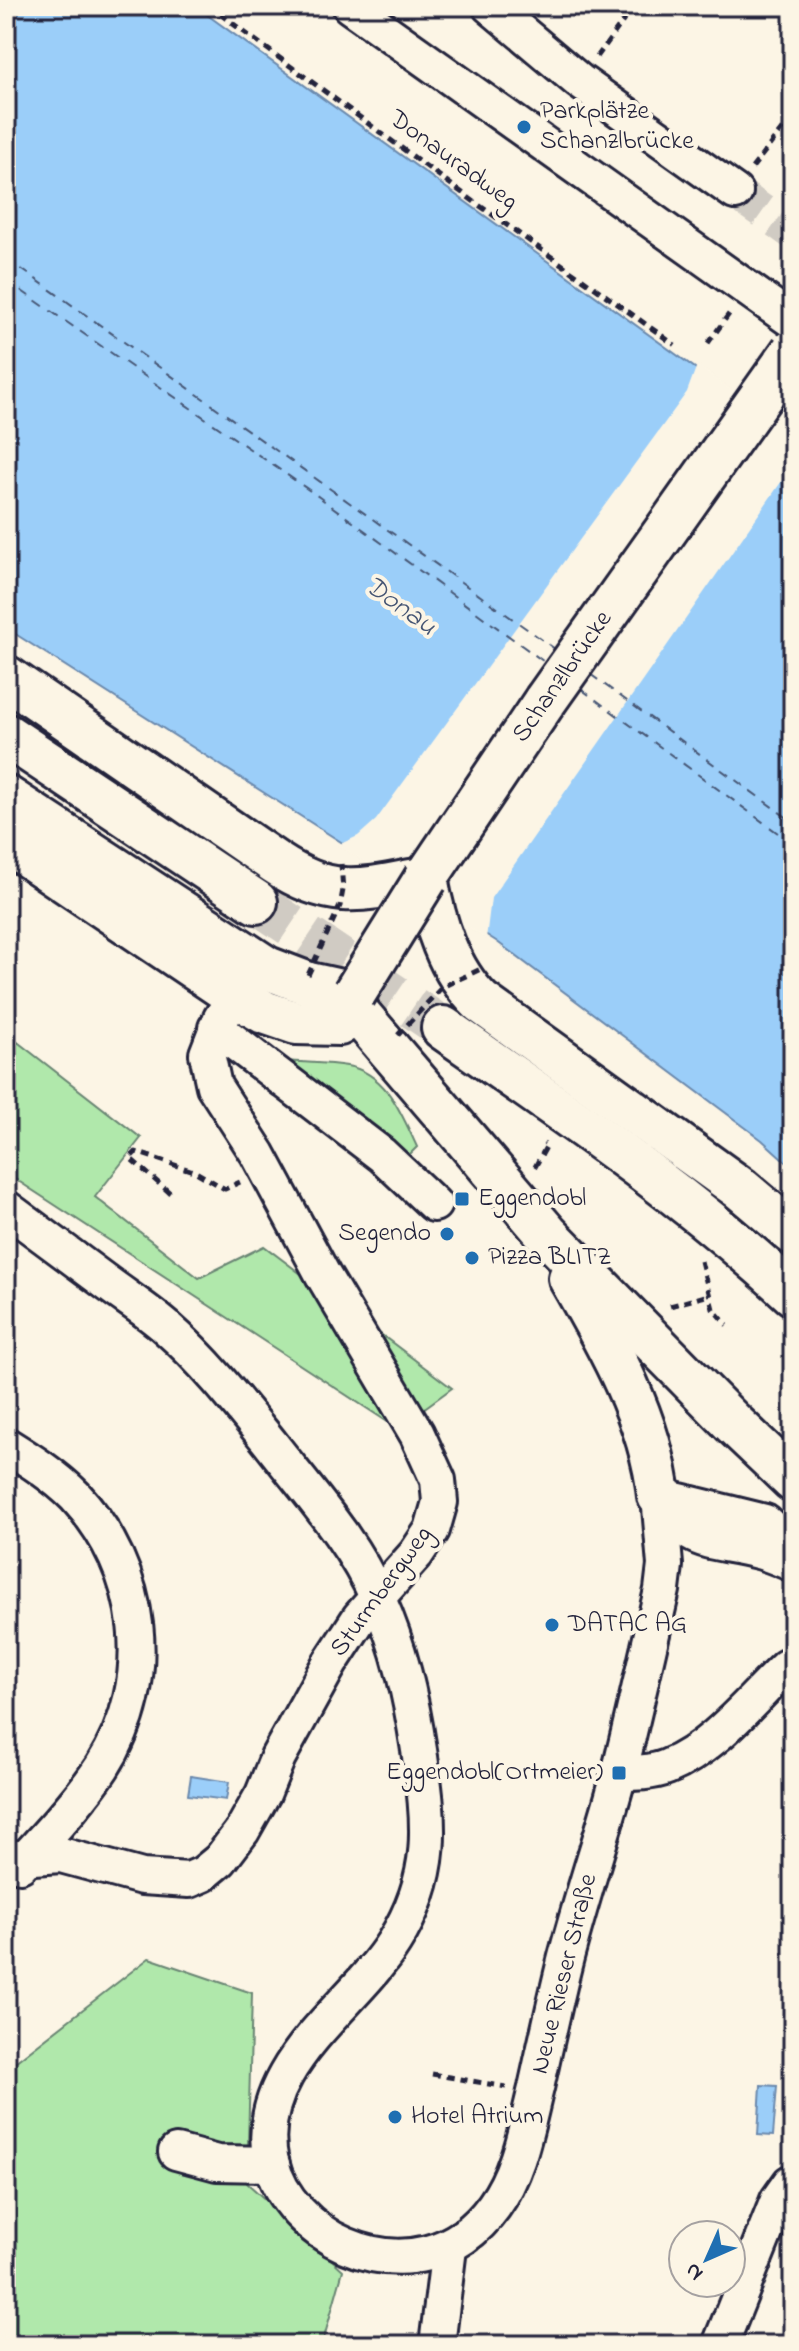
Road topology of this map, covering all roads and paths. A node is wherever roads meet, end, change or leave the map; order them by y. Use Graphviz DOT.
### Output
graph roads {
  1 [pos="209,6"];
  2 [pos="350,6"];
  3 [pos="490,6"];
  4 [pos="634,6"];
  5 [pos="793,76"];
  6 [pos="579,81"];
  7 [pos="793,86"];
  8 [pos="793,115"];
  9 [pos="741,183"];
  10 [pos="793,321"];
  11 [pos="675,345"];
  12 [pos="793,351"];
  13 [pos="6,677"];
  14 [pos="6,735"];
  15 [pos="6,797"];
  16 [pos="6,841"];
  17 [pos="342,877"];
  18 [pos="426,878"];
  19 [pos="256,902"];
  20 [pos="473,973"];
  21 [pos="341,996"];
  22 [pos="226,1012"];
  23 [pos="443,1028"];
  24 [pos="398,1035"];
  25 [pos="547,1145"];
  26 [pos="262,1162"];
  27 [pos="545,1176"];
  28 [pos="170,1193"];
  29 [pos="434,1204"];
  30 [pos="6,1208"];
  31 [pos="712,1223"];
  32 [pos="793,1233"];
  33 [pos="547,1234"];
  34 [pos="793,1294"];
  35 [pos="709,1295"];
  36 [pos="670,1306"];
  37 [pos="727,1325"];
  38 [pos="6,1445"];
  39 [pos="793,1480"];
  40 [pos="659,1496"];
  41 [pos="716,1544"];
  42 [pos="793,1548"];
  43 [pos="793,1564"];
  44 [pos="662,1590"];
  45 [pos="378,1596"];
  46 [pos="793,1663"];
  47 [pos="619,1773"];
  48 [pos="13,1866"];
  49 [pos="432,2074"];
  50 [pos="535,2091"];
  51 [pos="176,2152"];
  52 [pos="272,2164"];
  53 [pos="793,2182"];
  54 [pos="449,2248"];
  55 [pos="437,2345"];
  56 [pos="720,2345"];
  1 -- 11 [label="path, Donauradweg"];
  2 -- 10 [label="street"];
  3 -- 6 [label="street"];
  4 -- 6 [label="path"];
  5 -- 7 [label="path"];
  6 -- 9 [label="street"];
  8 -- 9 [label="path"];
  12 -- 18 [label="main road, Schanzlbrücke, bridge"];
  13 -- 17 [label="main road"];
  14 -- 19 [label="main road"];
  15 -- 21 [label="main road"];
  16 -- 22 [label="main road"];
  17 -- 18 [label="main road"];
  17 -- 21 [label="path, bridge"];
  18 -- 20 [label="main road"];
  18 -- 21 [label="main road, Schanzlbrücke, bridge"];
  20 -- 24 [label="path, bridge"];
  20 -- 32 [label="main road"];
  21 -- 22 [label="main road"];
  21 -- 33 [label="main road"];
  22 -- 26 [label="street, Sturmbergweg"];
  22 -- 29 [label="street"];
  23 -- 31 [label="main road"];
  25 -- 27 [label="path"];
  26 -- 28 [label="path"];
  26 -- 45 [label="street, Sturmbergweg"];
  30 -- 45 [label="street"];
  31 -- 34 [label="main road"];
  31 -- 35 [label="path"];
  33 -- 39 [label="main road"];
  33 -- 40 [label="main road"];
  35 -- 36 [label="path"];
  35 -- 37 [label="path"];
  38 -- 48 [label="street"];
  40 -- 41 [label="street"];
  40 -- 42 [label="street"];
  40 -- 44 [label="street, Neue Rieser Straße"];
  41 -- 43 [label="street"];
  41 -- 44 [label="street"];
  44 -- 47 [label="street, Neue Rieser Straße"];
  45 -- 48 [label="street, Sturmbergweg"];
  45 -- 52 [label="street"];
  46 -- 47 [label="street"];
  47 -- 50 [label="street, Neue Rieser Straße"];
  49 -- 50 [label="path"];
  50 -- 54 [label="street, Neue Rieser Straße"];
  51 -- 52 [label="street"];
  52 -- 54 [label="street"];
  53 -- 56 [label="street"];
  54 -- 55 [label="street"];
}
